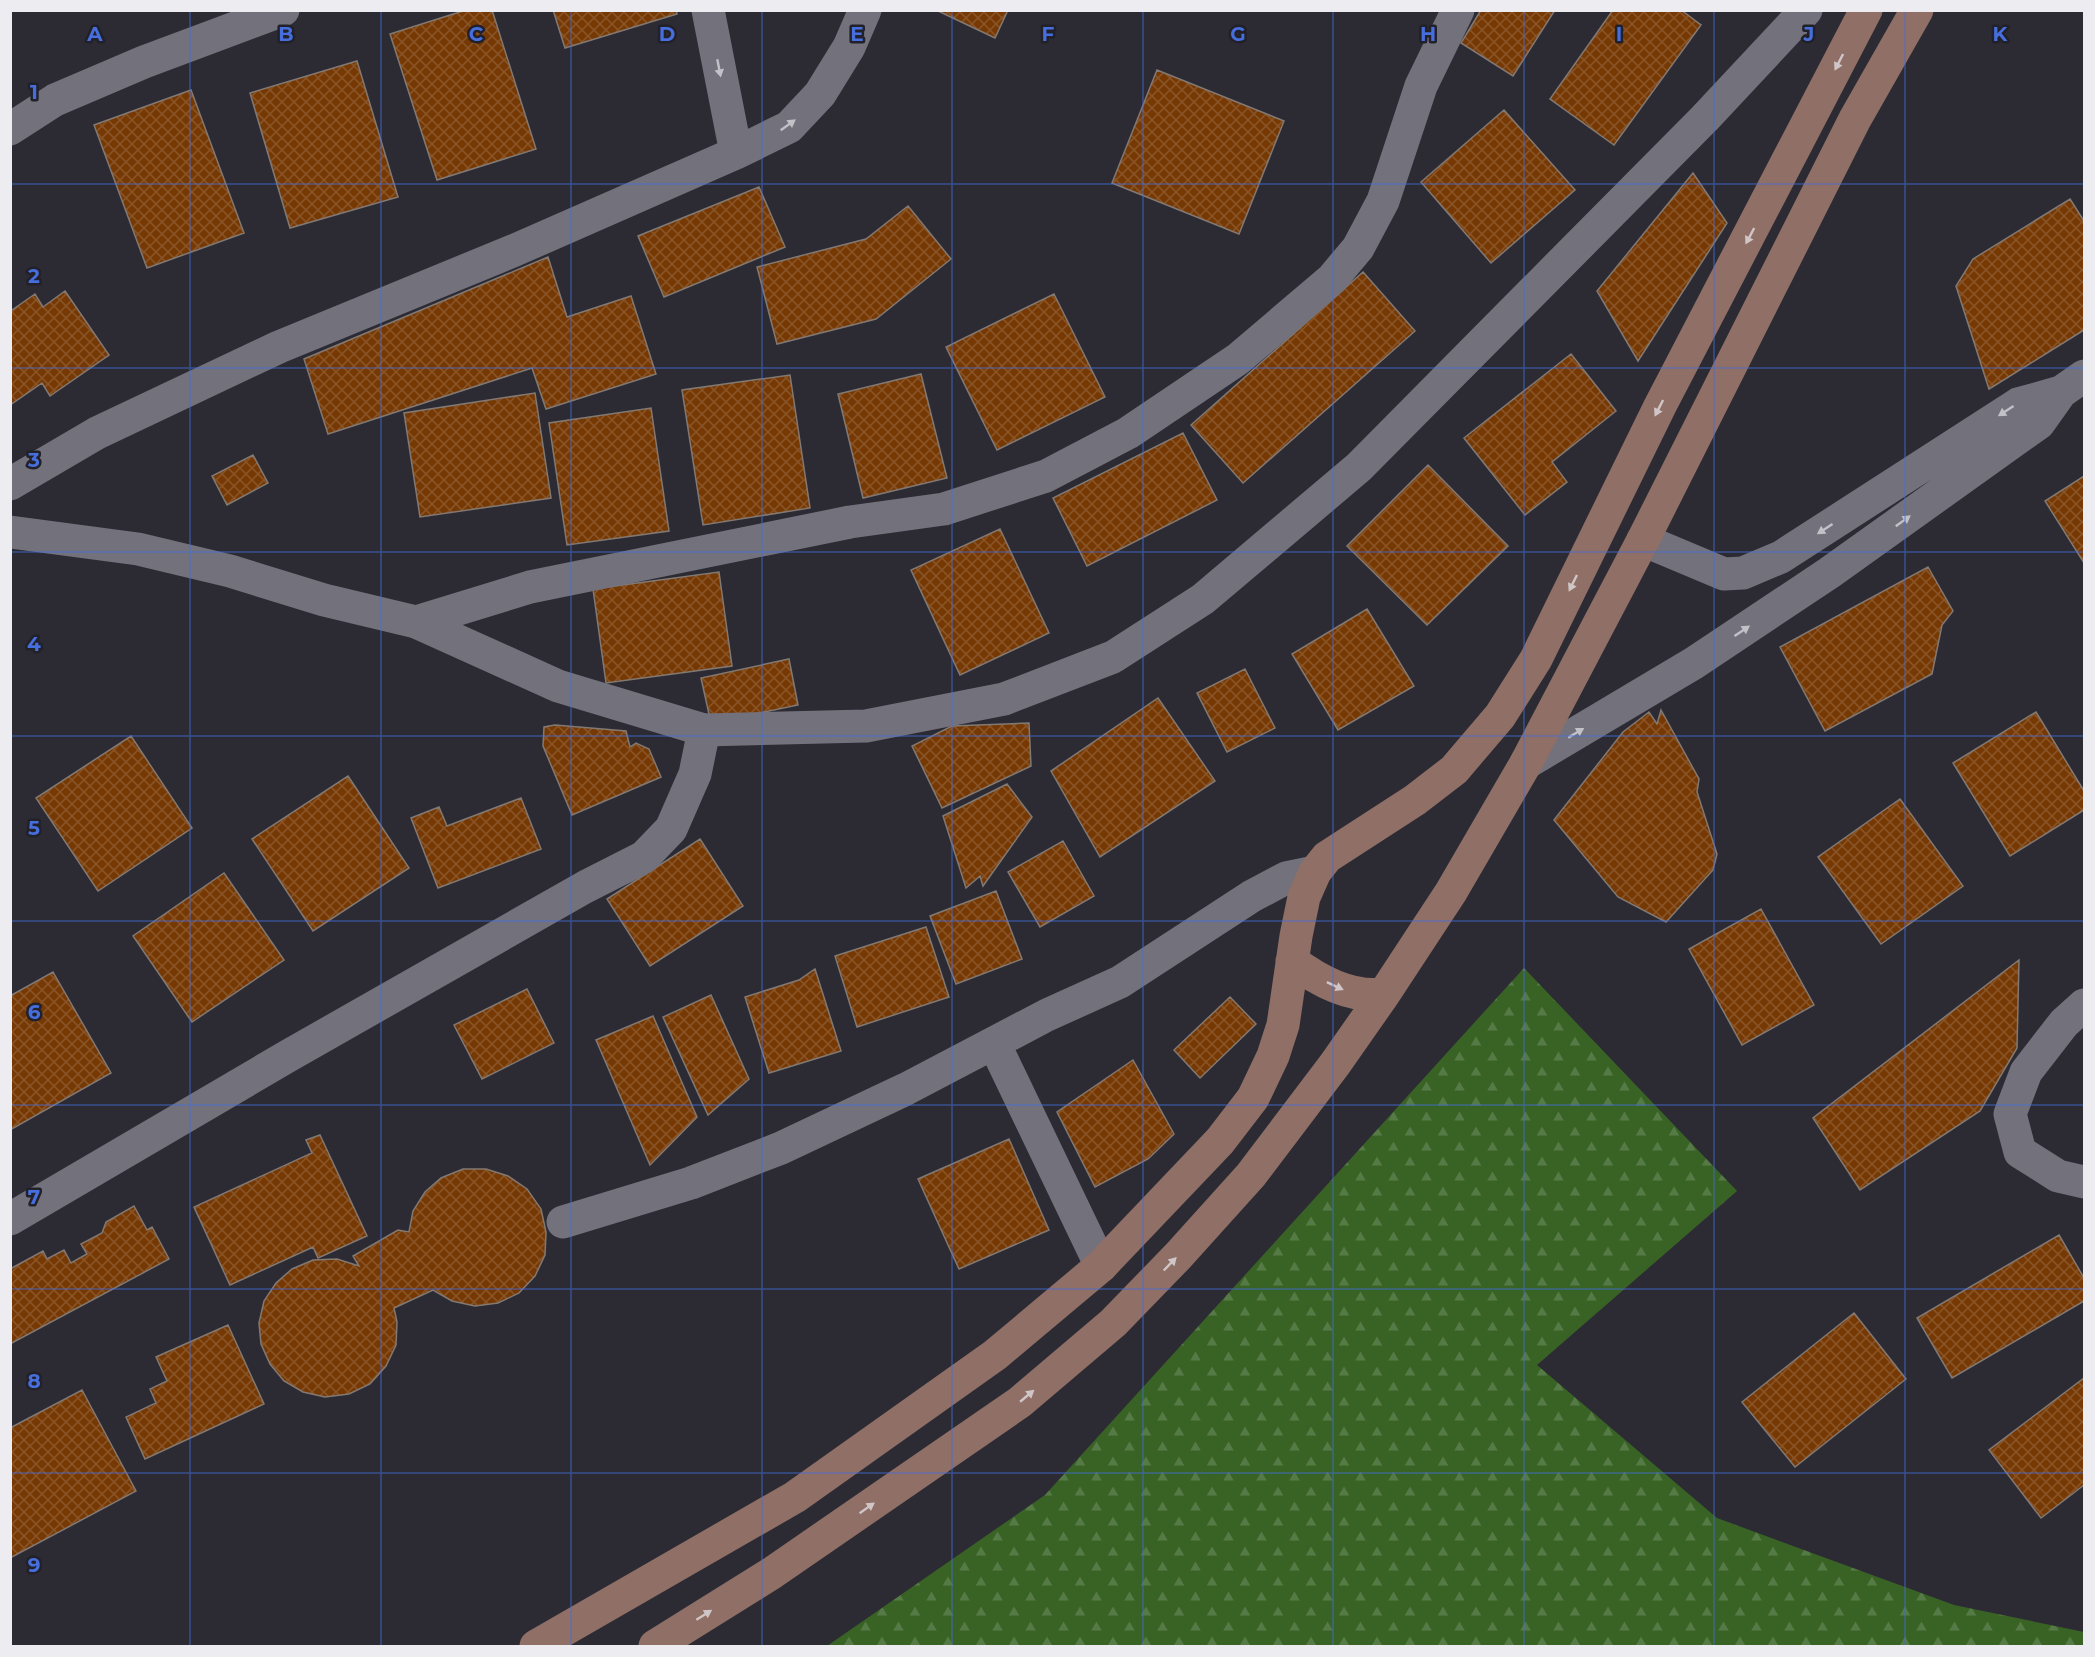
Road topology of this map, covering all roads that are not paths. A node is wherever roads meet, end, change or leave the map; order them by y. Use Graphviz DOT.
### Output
graph roads {
  1 [pos="283,10"];
  2 [pos="708,10"];
  3 [pos="865,10"];
  4 [pos="1458,10"];
  5 [pos="1806,10"];
  6 [pos="1866,10"];
  7 [pos="1917,10"];
  8 [pos="10,129"];
  9 [pos="736,153"];
  10 [pos="2073,384"];
  11 [pos="10,484"];
  12 [pos="10,532"];
  13 [pos="1643,540"];
  14 [pos="416,622"];
  15 [pos="704,730"];
  16 [pos="1526,764"];
  17 [pos="1315,872"];
  18 [pos="1292,961"];
  19 [pos="1384,994"];
  20 [pos="2085,1005"];
  21 [pos="994,1043"];
  22 [pos="2085,1182"];
  23 [pos="10,1219"];
  24 [pos="563,1222"];
  25 [pos="1101,1266"];
  26 [pos="536,1647"];
  27 [pos="655,1647"];
  1 -- 8 [label="street"];
  2 -- 9 [label="street, one-way"];
  9 -- 3 [label="street, one-way"];
  4 -- 14 [label="street"];
  5 -- 15 [label="street"];
  6 -- 17 [label="main road, one-way"];
  7 -- 13 [label="main road"];
  9 -- 11 [label="street"];
  10 -- 13 [label="street, one-way"];
  16 -- 10 [label="street, one-way"];
  12 -- 14 [label="street"];
  13 -- 16 [label="main road"];
  14 -- 15 [label="street"];
  15 -- 23 [label="street"];
  16 -- 19 [label="main road"];
  17 -- 18 [label="main road"];
  17 -- 21 [label="street"];
  18 -- 19 [label="main road, one-way"];
  18 -- 25 [label="main road"];
  27 -- 19 [label="main road, one-way"];
  20 -- 22 [label="street"];
  21 -- 24 [label="street"];
  21 -- 25 [label="street"];
  25 -- 26 [label="main road"];
}
